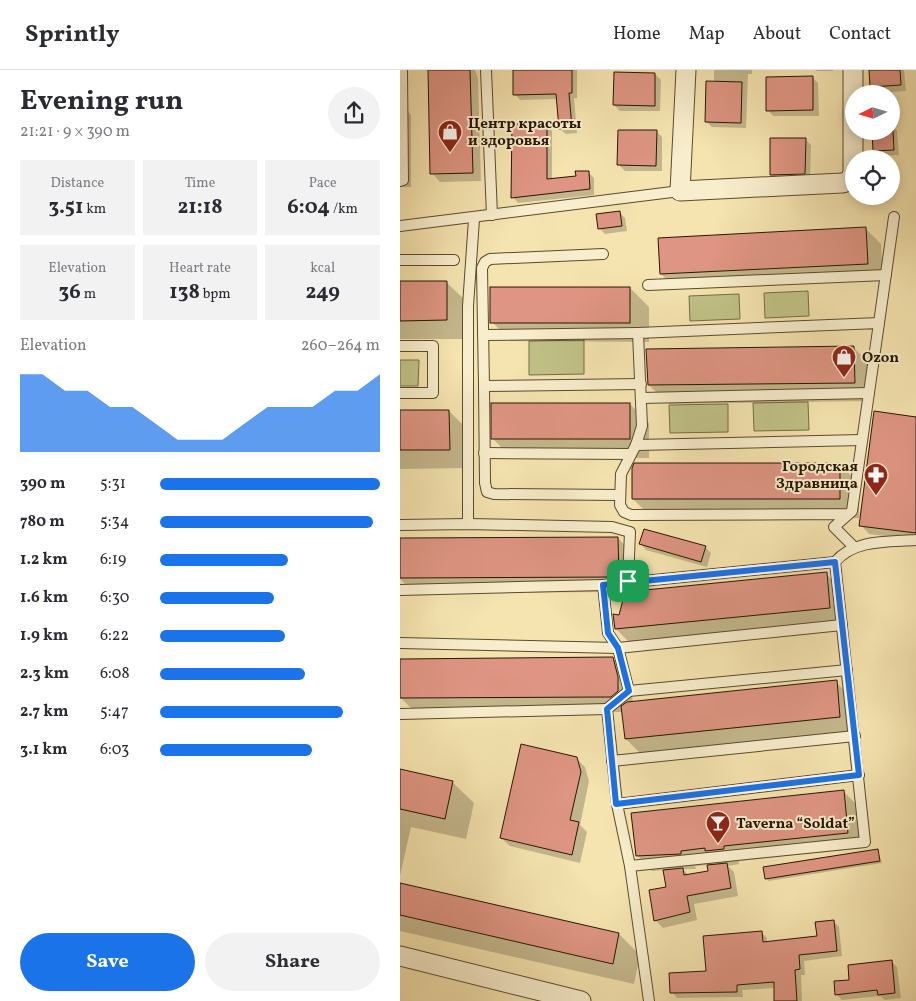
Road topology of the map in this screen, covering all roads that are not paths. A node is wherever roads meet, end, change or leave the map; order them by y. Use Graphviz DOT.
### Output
graph roads {
  1 [pos="486,70"];
  2 [pos="686,70"];
  3 [pos="853,70"];
  4 [pos="401,72"];
  5 [pos="400,182"];
  6 [pos="680,191"];
  7 [pos="492,215"];
  8 [pos="894,217"];
  9 [pos="474,218"];
  10 [pos="400,226"];
  11 [pos="603,254"];
  12 [pos="400,260"];
  13 [pos="454,260"];
  14 [pos="886,275"];
  15 [pos="648,285"];
  16 [pos="879,323"];
  17 [pos="638,332"];
  18 [pos="483,336"];
  19 [pos="400,346"];
  20 [pos="640,384"];
  21 [pos="484,386"];
  22 [pos="869,393"];
  23 [pos="400,394"];
  24 [pos="641,398"];
  25 [pos="862,440"];
  26 [pos="634,450"];
  27 [pos="484,454"];
  28 [pos="620,495"];
  29 [pos="848,514"];
  30 [pos="468,524"];
  31 [pos="400,525"];
  32 [pos="916,540"];
  33 [pos="854,547"];
  34 [pos="835,562"];
  35 [pos="628,581"];
  36 [pos="603,585"];
  37 [pos="400,590"];
  38 [pos="842,625"];
  39 [pos="400,643"];
  40 [pos="618,648"];
  41 [pos="847,670"];
  42 [pos="629,691"];
  43 [pos="607,709"];
  44 [pos="400,714"];
  45 [pos="855,736"];
  46 [pos="612,761"];
  47 [pos="859,775"];
  48 [pos="616,804"];
  49 [pos="630,866"];
  50 [pos="400,956"];
  51 [pos="580,1001"];
  52 [pos="650,1001"];
  1 -- 7 [label="lane"];
  2 -- 6 [label="street"];
  3 -- 6 [label="street"];
  4 -- 5 [label="lane"];
  6 -- 7 [label="lane"];
  7 -- 9 [label="lane"];
  8 -- 14 [label="lane"];
  9 -- 10 [label="lane"];
  9 -- 30 [label="lane"];
  11 -- 18 [label="lane"];
  12 -- 13 [label="lane"];
  14 -- 15 [label="lane"];
  14 -- 16 [label="lane"];
  16 -- 17 [label="lane"];
  16 -- 22 [label="lane"];
  17 -- 18 [label="lane"];
  17 -- 20 [label="lane"];
  18 -- 21 [label="lane"];
  19 -- 23 [label="lane"];
  20 -- 21 [label="lane"];
  20 -- 24 [label="lane"];
  21 -- 27 [label="lane"];
  22 -- 24 [label="lane"];
  22 -- 25 [label="lane"];
  24 -- 26 [label="lane"];
  25 -- 26 [label="lane"];
  25 -- 29 [label="lane"];
  26 -- 27 [label="lane"];
  26 -- 28 [label="lane"];
  27 -- 28 [label="lane"];
  28 -- 29 [label="lane"];
  29 -- 33 [label="lane"];
  30 -- 31 [label="lane"];
  30 -- 35 [label="lane"];
  32 -- 33 [label="lane"];
  33 -- 34 [label="lane"];
  34 -- 35 [label="lane"];
  34 -- 38 [label="lane"];
  35 -- 36 [label="lane"];
  36 -- 37 [label="lane"];
  36 -- 40 [label="lane"];
  38 -- 40 [label="lane"];
  38 -- 41 [label="lane"];
  39 -- 40 [label="lane"];
  40 -- 42 [label="lane"];
  41 -- 42 [label="lane"];
  41 -- 45 [label="lane"];
  42 -- 43 [label="lane"];
  43 -- 44 [label="lane"];
  43 -- 46 [label="lane"];
  45 -- 46 [label="lane"];
  45 -- 47 [label="lane"];
  46 -- 48 [label="lane"];
  47 -- 48 [label="lane"];
  47 -- 49 [label="lane"];
  48 -- 49 [label="lane"];
  49 -- 52 [label="lane"];
  50 -- 51 [label="street"];
}
